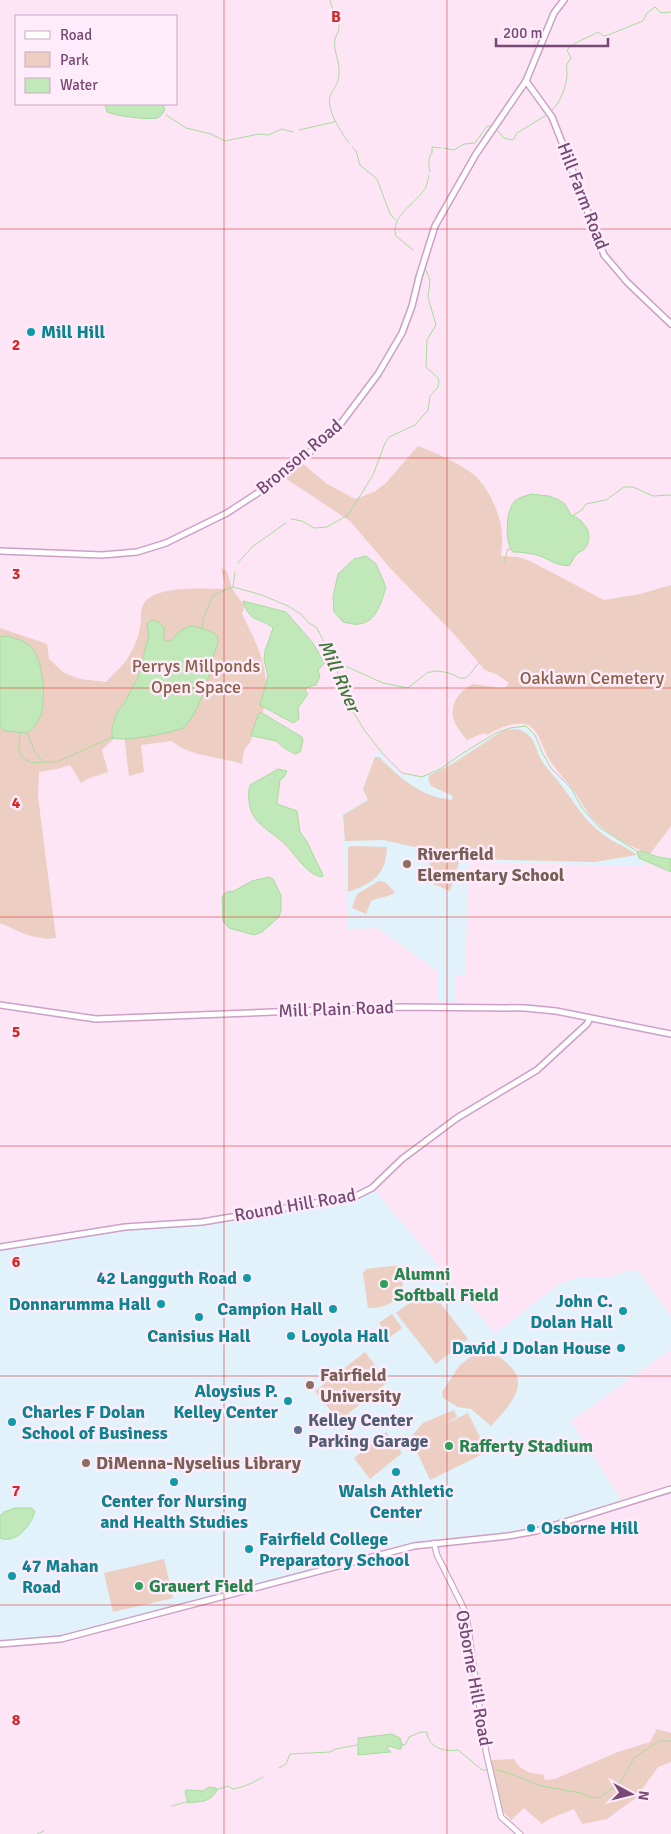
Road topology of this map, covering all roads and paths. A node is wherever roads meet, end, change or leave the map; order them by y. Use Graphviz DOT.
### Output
graph roads {
  1 [pos="564,0"];
  2 [pos="526,81"];
  3 [pos="671,324"];
  4 [pos="0,552"];
  5 [pos="0,1005"];
  6 [pos="590,1018"];
  7 [pos="671,1034"];
  8 [pos="0,1247"];
  9 [pos="671,1489"];
  10 [pos="434,1543"];
  11 [pos="0,1644"];
  12 [pos="520,1834"];
  1 -- 2 [label="main road, Bronson Road"];
  2 -- 3 [label="main road, Hill Farm Road"];
  2 -- 4 [label="main road, Bronson Road"];
  5 -- 6 [label="main road, Mill Plain Road"];
  6 -- 7 [label="main road, Mill Plain Road"];
  6 -- 8 [label="main road, Round Hill Road"];
  9 -- 10 [label="main road"];
  10 -- 11 [label="main road"];
  10 -- 12 [label="street, Osborne Hill Road"];
}
